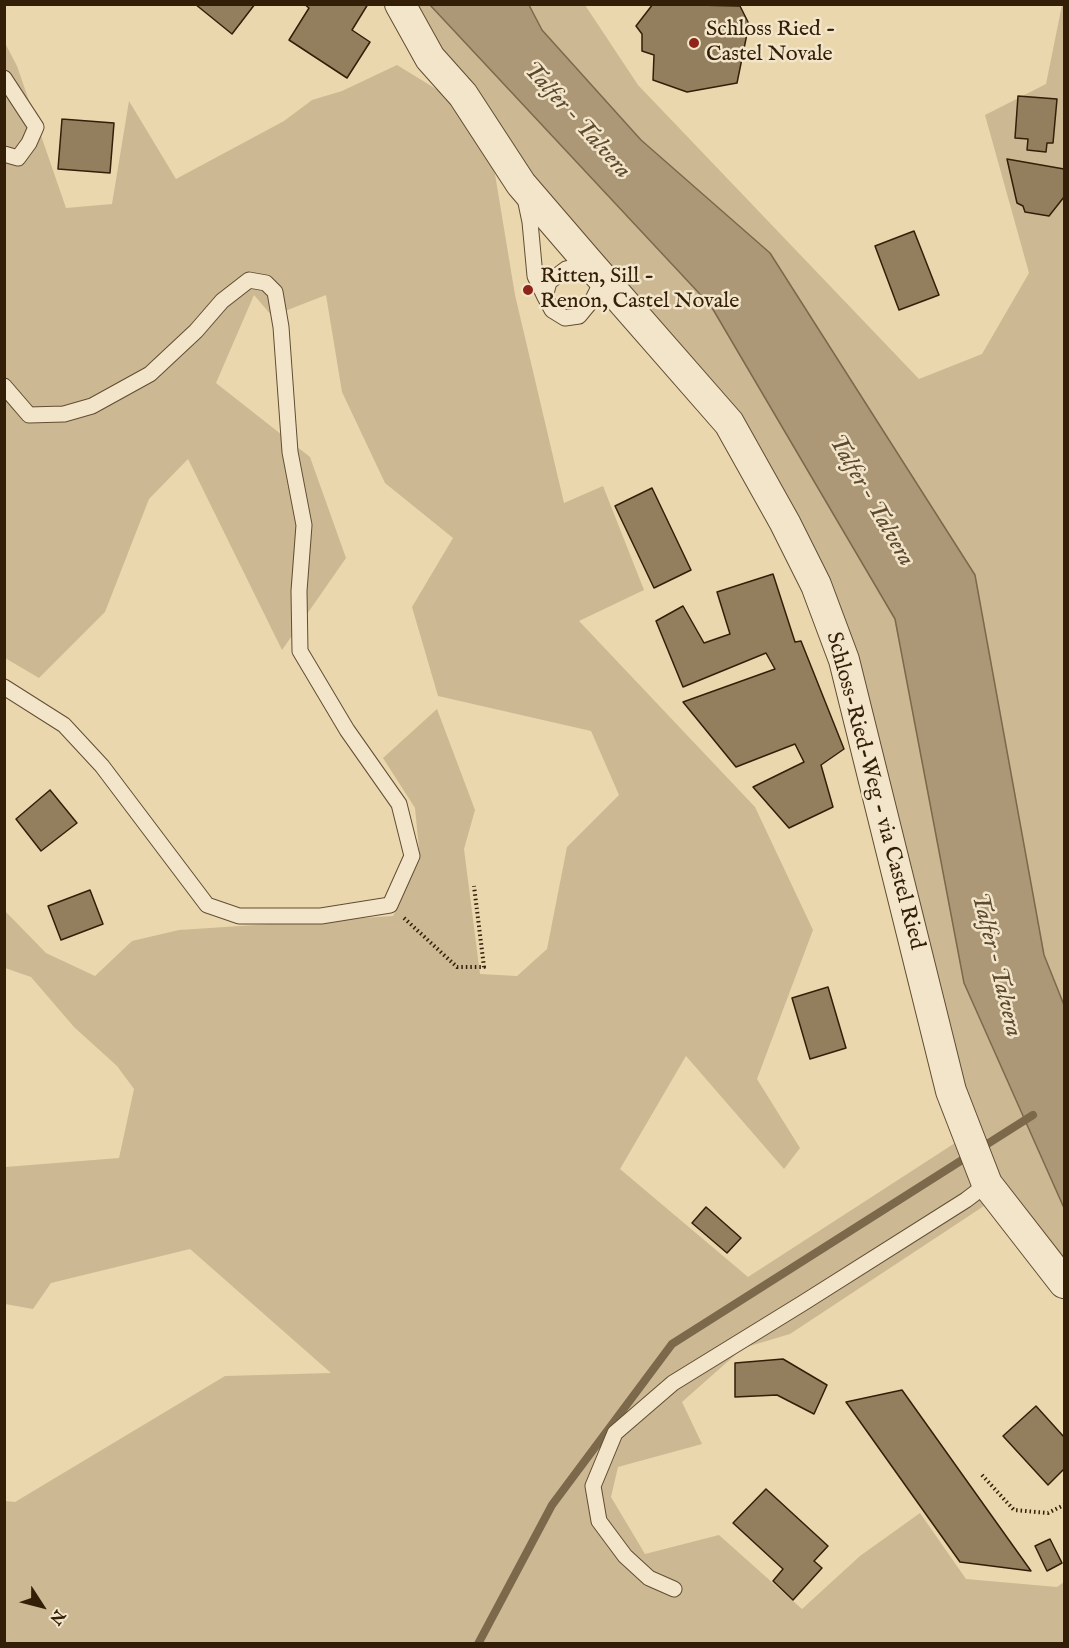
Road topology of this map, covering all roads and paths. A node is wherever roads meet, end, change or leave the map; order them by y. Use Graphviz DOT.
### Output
graph roads {
  1 [pos="400,4"];
  2 [pos="4,78"];
  3 [pos="4,154"];
  4 [pos="521,184"];
  5 [pos="596,271"];
  6 [pos="545,297"];
  7 [pos="4,386"];
  8 [pos="4,687"];
  9 [pos="474,886"];
  10 [pos="390,905"];
  11 [pos="984,1174"];
  12 [pos="1065,1283"];
  13 [pos="982,1475"];
  14 [pos="1065,1505"];
  15 [pos="674,1589"];
  1 -- 4 [label="street, Schloss-Ried-Weg - via Castel Ried"];
  2 -- 3 [label="lane"];
  4 -- 5 [label="street, Schloss-Ried-Weg - via Castel Ried"];
  4 -- 6 [label="lane"];
  5 -- 6 [label="lane"];
  5 -- 6 [label="lane"];
  5 -- 11 [label="street, Schloss-Ried-Weg - via Castel Ried"];
  7 -- 10 [label="lane"];
  8 -- 10 [label="lane"];
  9 -- 10 [label="path"];
  11 -- 12 [label="street"];
  11 -- 15 [label="lane"];
  13 -- 14 [label="path"];
}
